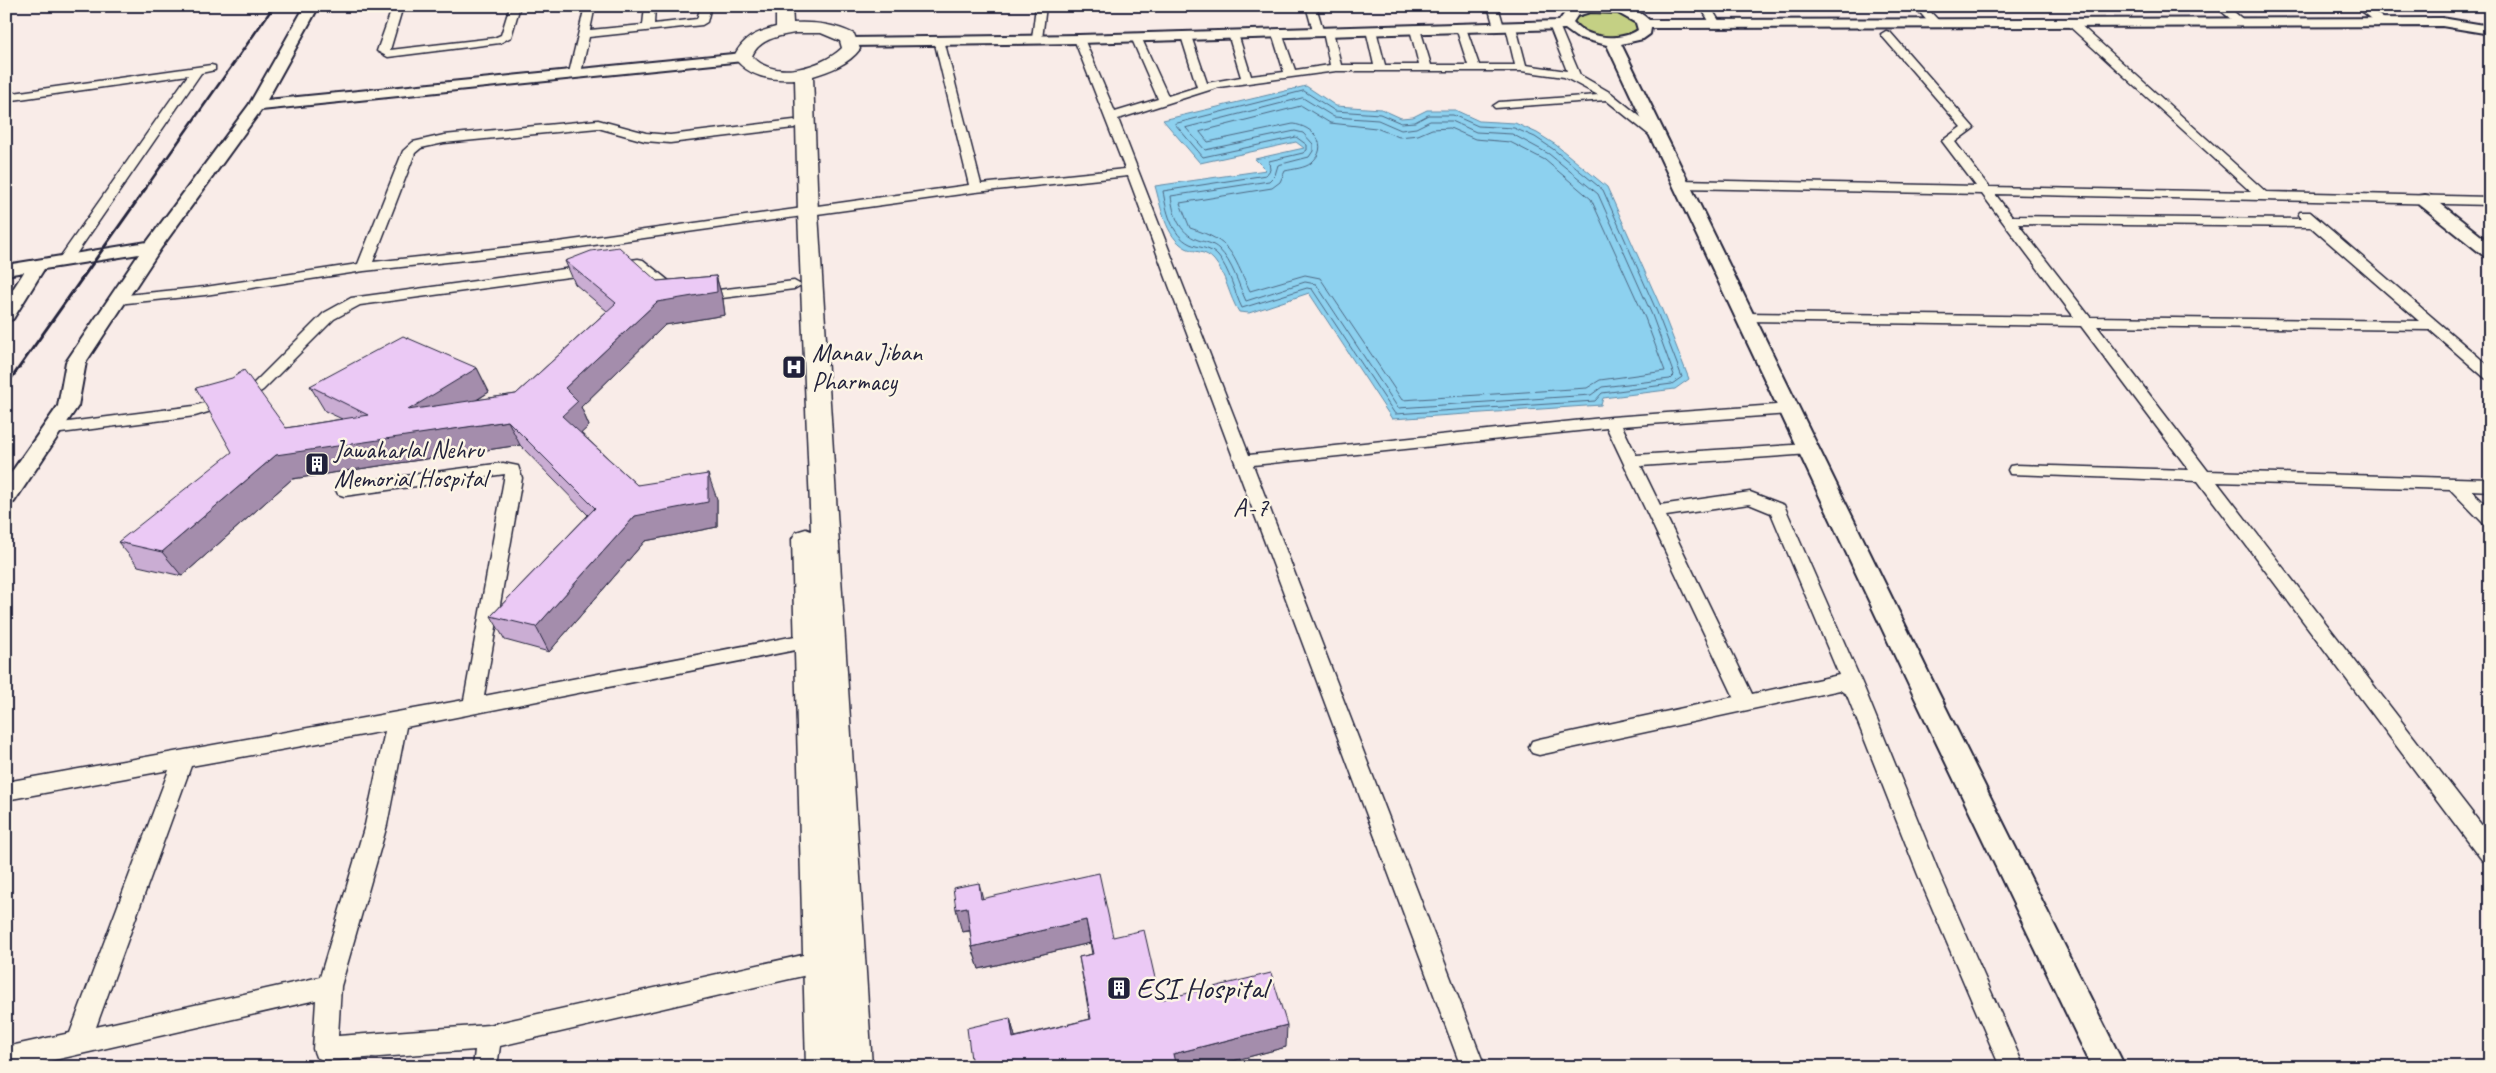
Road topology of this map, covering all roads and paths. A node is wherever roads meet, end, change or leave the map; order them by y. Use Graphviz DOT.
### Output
graph roads {
  1 [pos="312,6"];
  2 [pos="398,6"];
  3 [pos="515,6"];
  4 [pos="590,6"];
  5 [pos="650,6"];
  6 [pos="706,6"];
  7 [pos="784,6"];
  8 [pos="1041,6"];
  9 [pos="1311,6"];
  10 [pos="1493,6"];
  11 [pos="1705,6"];
  12 [pos="1919,6"];
  13 [pos="2220,6"];
  14 [pos="2360,6"];
  15 [pos="1597,7"];
  16 [pos="2487,21"];
  17 [pos="2241,22"];
  18 [pos="2383,22"];
  19 [pos="1935,23"];
  20 [pos="2072,23"];
  21 [pos="1645,24"];
  22 [pos="1716,24"];
  23 [pos="1561,25"];
  24 [pos="648,27"];
  25 [pos="1505,27"];
  26 [pos="1461,28"];
  27 [pos="1415,29"];
  28 [pos="785,30"];
  29 [pos="1371,30"];
  30 [pos="1323,31"];
  31 [pos="1277,32"];
  32 [pos="583,34"];
  33 [pos="1233,34"];
  34 [pos="1886,34"];
  35 [pos="1186,36"];
  36 [pos="1136,37"];
  37 [pos="1038,39"];
  38 [pos="1079,39"];
  39 [pos="939,40"];
  40 [pos="1612,40"];
  41 [pos="850,42"];
  42 [pos="743,57"];
  43 [pos="211,68"];
  44 [pos="1336,68"];
  45 [pos="1380,68"];
  46 [pos="1426,68"];
  47 [pos="1475,68"];
  48 [pos="1521,68"];
  49 [pos="197,70"];
  50 [pos="575,73"];
  51 [pos="795,73"];
  52 [pos="1292,74"];
  53 [pos="1575,77"];
  54 [pos="1247,80"];
  55 [pos="1203,88"];
  56 [pos="1605,95"];
  57 [pos="6,98"];
  58 [pos="1164,100"];
  59 [pos="256,106"];
  60 [pos="1499,106"];
  61 [pos="1112,117"];
  62 [pos="794,124"];
  63 [pos="1657,135"];
  64 [pos="1134,172"];
  65 [pos="1681,184"];
  66 [pos="976,188"];
  67 [pos="1986,191"];
  68 [pos="2265,198"];
  69 [pos="2285,198"];
  70 [pos="2425,200"];
  71 [pos="2490,200"];
  72 [pos="802,214"];
  73 [pos="2008,220"];
  74 [pos="2314,223"];
  75 [pos="154,246"];
  76 [pos="2490,252"];
  77 [pos="65,260"];
  78 [pos="38,265"];
  79 [pos="364,267"];
  80 [pos="6,270"];
  81 [pos="794,285"];
  82 [pos="117,300"];
  83 [pos="6,315"];
  84 [pos="1744,317"];
  85 [pos="2084,321"];
  86 [pos="2434,326"];
  87 [pos="2490,375"];
  88 [pos="1789,409"];
  89 [pos="1612,422"];
  90 [pos="53,429"];
  91 [pos="1809,449"];
  92 [pos="1243,461"];
  93 [pos="1631,462"];
  94 [pos="2016,470"];
  95 [pos="2202,476"];
  96 [pos="2455,484"];
  97 [pos="2490,485"];
  98 [pos="344,490"];
  99 [pos="6,497"];
  100 [pos="1655,512"];
  101 [pos="2490,520"];
  102 [pos="811,640"];
  103 [pos="1855,690"];
  104 [pos="1746,702"];
  105 [pos="473,705"];
  106 [pos="396,721"];
  107 [pos="1539,746"];
  108 [pos="183,760"];
  109 [pos="6,791"];
  110 [pos="2490,853"];
  111 [pos="834,959"];
  112 [pos="329,986"];
  113 [pos="489,1037"];
  114 [pos="78,1043"];
  115 [pos="6,1059"];
  116 [pos="484,1067"];
  117 [pos="825,1067"];
  118 [pos="853,1067"];
  119 [pos="1473,1067"];
  120 [pos="2012,1067"];
  121 [pos="2109,1067"];
  1 -- 59 [label="street"];
  2 -- 3 [label="street"];
  4 -- 32 [label="street"];
  5 -- 24 [label="street"];
  6 -- 24 [label="street"];
  7 -- 28 [label="main road"];
  8 -- 37 [label="street"];
  9 -- 30 [label="street"];
  10 -- 25 [label="street"];
  11 -- 22 [label="street"];
  12 -- 19 [label="street"];
  13 -- 17 [label="street"];
  14 -- 18 [label="street"];
  15 -- 21 [label="street"];
  15 -- 23 [label="street"];
  16 -- 18 [label="street"];
  17 -- 18 [label="street"];
  17 -- 20 [label="street"];
  19 -- 20 [label="street"];
  19 -- 22 [label="street"];
  20 -- 68 [label="street"];
  21 -- 22 [label="street"];
  21 -- 40 [label="street"];
  23 -- 25 [label="street"];
  23 -- 40 [label="street"];
  23 -- 53 [label="street"];
  24 -- 32 [label="street"];
  25 -- 26 [label="street"];
  25 -- 48 [label="street"];
  26 -- 27 [label="street"];
  26 -- 47 [label="street"];
  27 -- 29 [label="street"];
  27 -- 46 [label="street"];
  28 -- 41 [label="main road"];
  28 -- 42 [label="main road"];
  29 -- 30 [label="street"];
  29 -- 45 [label="street"];
  30 -- 31 [label="street"];
  30 -- 44 [label="street"];
  31 -- 33 [label="street"];
  31 -- 52 [label="street"];
  32 -- 50 [label="street"];
  33 -- 35 [label="street"];
  33 -- 54 [label="street"];
  34 -- 67 [label="street"];
  35 -- 36 [label="street"];
  35 -- 55 [label="street"];
  36 -- 38 [label="street"];
  36 -- 58 [label="street"];
  37 -- 38 [label="street"];
  37 -- 39 [label="street"];
  38 -- 61 [label="street"];
  39 -- 41 [label="street"];
  39 -- 66 [label="street"];
  40 -- 63 [label="street"];
  41 -- 51 [label="main road"];
  42 -- 50 [label="street"];
  42 -- 51 [label="main road"];
  43 -- 49 [label="street"];
  44 -- 45 [label="street"];
  44 -- 52 [label="street"];
  45 -- 46 [label="street"];
  46 -- 47 [label="street"];
  47 -- 48 [label="street"];
  48 -- 53 [label="street"];
  49 -- 57 [label="street"];
  49 -- 77 [label="street"];
  50 -- 59 [label="street"];
  51 -- 62 [label="main road"];
  51 -- 72 [label="main road"];
  52 -- 54 [label="street"];
  53 -- 56 [label="street"];
  54 -- 55 [label="street"];
  55 -- 58 [label="street"];
  56 -- 60 [label="street"];
  56 -- 63 [label="street"];
  58 -- 61 [label="street"];
  59 -- 75 [label="street"];
  61 -- 64 [label="street"];
  62 -- 72 [label="main road"];
  62 -- 79 [label="street"];
  63 -- 65 [label="street"];
  64 -- 66 [label="street"];
  64 -- 92 [label="street"];
  65 -- 67 [label="street"];
  65 -- 84 [label="street"];
  66 -- 72 [label="street"];
  67 -- 68 [label="street"];
  67 -- 73 [label="street"];
  68 -- 69 [label="street"];
  69 -- 70 [label="street"];
  69 -- 74 [label="street"];
  70 -- 71 [label="street"];
  70 -- 76 [label="street"];
  72 -- 79 [label="street"];
  72 -- 81 [label="main road"];
  72 -- 111 [label="main road"];
  73 -- 74 [label="street"];
  73 -- 85 [label="street"];
  74 -- 86 [label="street"];
  75 -- 77 [label="street"];
  75 -- 82 [label="street"];
  77 -- 78 [label="street"];
  78 -- 80 [label="street"];
  78 -- 83 [label="street"];
  79 -- 82 [label="street"];
  81 -- 90 [label="street"];
  81 -- 102 [label="main road"];
  82 -- 90 [label="street"];
  84 -- 85 [label="street"];
  84 -- 88 [label="street"];
  85 -- 86 [label="street"];
  85 -- 95 [label="street"];
  86 -- 87 [label="street"];
  88 -- 89 [label="street"];
  88 -- 91 [label="street"];
  89 -- 92 [label="street"];
  89 -- 93 [label="street"];
  90 -- 99 [label="street"];
  91 -- 93 [label="street"];
  91 -- 121 [label="street"];
  92 -- 119 [label="street"];
  93 -- 100 [label="street"];
  94 -- 95 [label="street"];
  95 -- 96 [label="street"];
  95 -- 110 [label="street"];
  96 -- 97 [label="street"];
  96 -- 101 [label="street"];
  98 -- 105 [label="street"];
  100 -- 103 [label="street"];
  100 -- 104 [label="street"];
  102 -- 105 [label="street"];
  102 -- 111 [label="main road"];
  103 -- 104 [label="street"];
  103 -- 120 [label="street"];
  104 -- 107 [label="street"];
  105 -- 106 [label="street"];
  106 -- 108 [label="street"];
  106 -- 112 [label="street"];
  108 -- 109 [label="street"];
  108 -- 114 [label="street"];
  111 -- 113 [label="street"];
  111 -- 117 [label="main road"];
  111 -- 118 [label="main road"];
  112 -- 113 [label="street"];
  112 -- 114 [label="street"];
  113 -- 116 [label="street"];
  114 -- 115 [label="street"];
}
